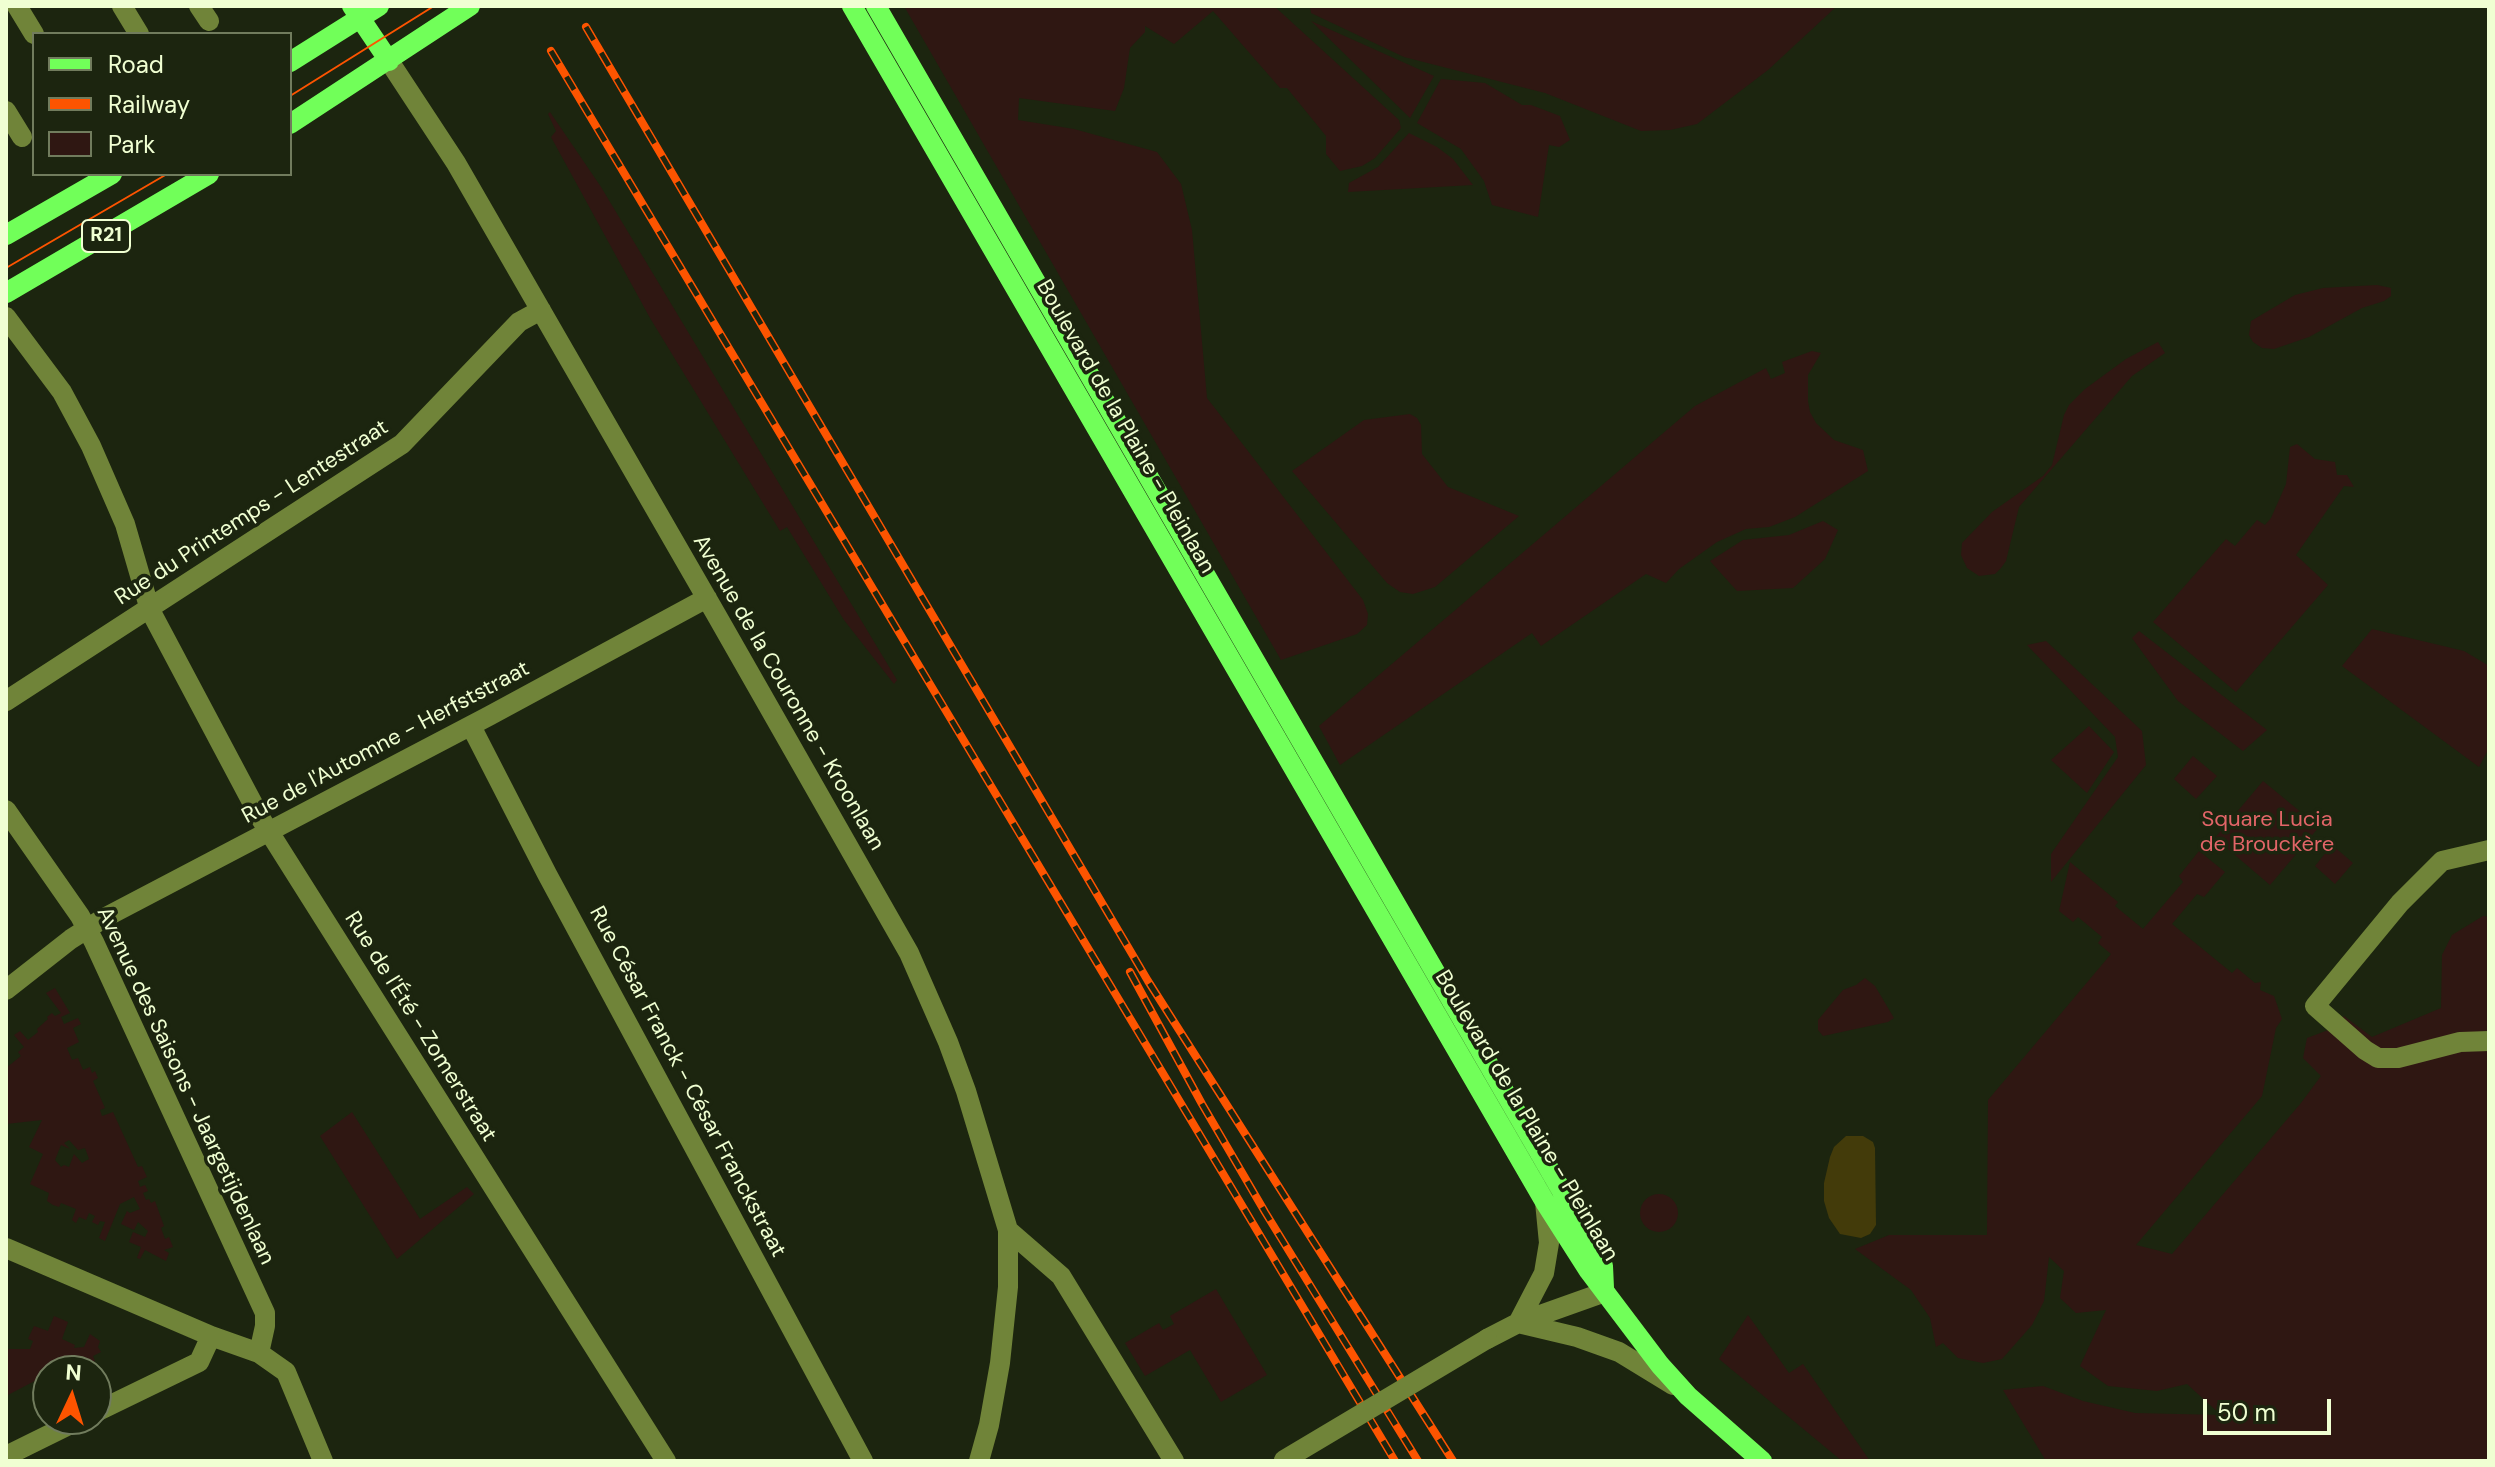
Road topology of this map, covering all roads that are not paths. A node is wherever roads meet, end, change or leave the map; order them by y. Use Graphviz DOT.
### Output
graph roads {
  1 [pos="17,6"];
  2 [pos="122,6"];
  3 [pos="379,6"];
  4 [pos="470,6"];
  5 [pos="852,6"];
  6 [pos="876,6"];
  7 [pos="356,12"];
  8 [pos="33,32"];
  9 [pos="138,32"];
  10 [pos="292,60"];
  11 [pos="389,61"];
  12 [pos="10,108"];
  13 [pos="292,123"];
  14 [pos="22,137"];
  15 [pos="109,176"];
  16 [pos="206,176"];
  17 [pos="6,235"];
  18 [pos="6,293"];
  19 [pos="541,310"];
  20 [pos="6,317"];
  21 [pos="707,598"];
  22 [pos="150,610"];
  23 [pos="6,701"];
  24 [pos="471,726"];
  25 [pos="6,810"];
  26 [pos="269,832"];
  27 [pos="2489,850"];
  28 [pos="1363,867"];
  29 [pos="87,929"];
  30 [pos="6,990"];
  31 [pos="2489,1041"];
  32 [pos="1545,1202"];
  33 [pos="1008,1230"];
  34 [pos="6,1248"];
  35 [pos="1605,1292"];
  36 [pos="1518,1323"];
  37 [pos="211,1336"];
  38 [pos="259,1353"];
  39 [pos="1688,1396"];
  40 [pos="112,1404"];
  41 [pos="49,1435"];
  42 [pos="6,1456"];
  43 [pos="1283,1460"];
  44 [pos="323,1461"];
  45 [pos="666,1461"];
  46 [pos="863,1461"];
  47 [pos="979,1461"];
  48 [pos="1174,1461"];
  49 [pos="1762,1461"];
  1 -- 8 [label="street"];
  2 -- 9 [label="street"];
  3 -- 7 [label="main road"];
  4 -- 11 [label="main road"];
  5 -- 28 [label="main road, Boulevard de la Plaine - Pleinlaan"];
  6 -- 28 [label="main road, Boulevard de la Plaine - Pleinlaan"];
  7 -- 10 [label="main road"];
  7 -- 11 [label="main road, Avenue de la Couronne - Kroonlaan"];
  11 -- 13 [label="main road"];
  11 -- 19 [label="street, Avenue de la Couronne - Kroonlaan"];
  12 -- 14 [label="street"];
  15 -- 17 [label="main road, R21"];
  16 -- 18 [label="main road, R21"];
  19 -- 21 [label="street, Avenue de la Couronne - Kroonlaan"];
  19 -- 22 [label="street, Rue du Printemps - Lentestraat"];
  20 -- 22 [label="street, Rue de l'Été - Zomerstraat"];
  21 -- 24 [label="street, Rue de l'Automne - Herfststraat"];
  21 -- 33 [label="street, Avenue de la Couronne - Kroonlaan"];
  22 -- 23 [label="street, Rue du Printemps - Lentestraat"];
  22 -- 26 [label="street, Rue de l'Été - Zomerstraat"];
  24 -- 26 [label="street, Rue de l'Automne - Herfststraat"];
  24 -- 46 [label="street, Rue César Franck - César Franckstraat"];
  25 -- 29 [label="street, Avenue des Saisons - Jaargetijdenlaan"];
  26 -- 29 [label="street, Rue de l'Automne - Herfststraat"];
  26 -- 45 [label="street, Rue de l'Été - Zomerstraat"];
  27 -- 31 [label="street"];
  28 -- 32 [label="main road, Boulevard de la Plaine - Pleinlaan"];
  28 -- 35 [label="main road, Boulevard de la Plaine - Pleinlaan"];
  29 -- 30 [label="street, Rue de l'Automne - Herfststraat"];
  29 -- 38 [label="street, Avenue des Saisons - Jaargetijdenlaan"];
  32 -- 35 [label="main road, Boulevard de la Plaine - Pleinlaan"];
  32 -- 36 [label="street"];
  33 -- 47 [label="street, Avenue de la Couronne - Kroonlaan"];
  33 -- 48 [label="street"];
  34 -- 37 [label="street"];
  35 -- 36 [label="street"];
  35 -- 39 [label="main road"];
  36 -- 39 [label="street"];
  36 -- 43 [label="street, bridge"];
  37 -- 38 [label="street"];
  37 -- 40 [label="street"];
  38 -- 44 [label="street"];
  39 -- 49 [label="main road"];
  41 -- 42 [label="street"];
}
